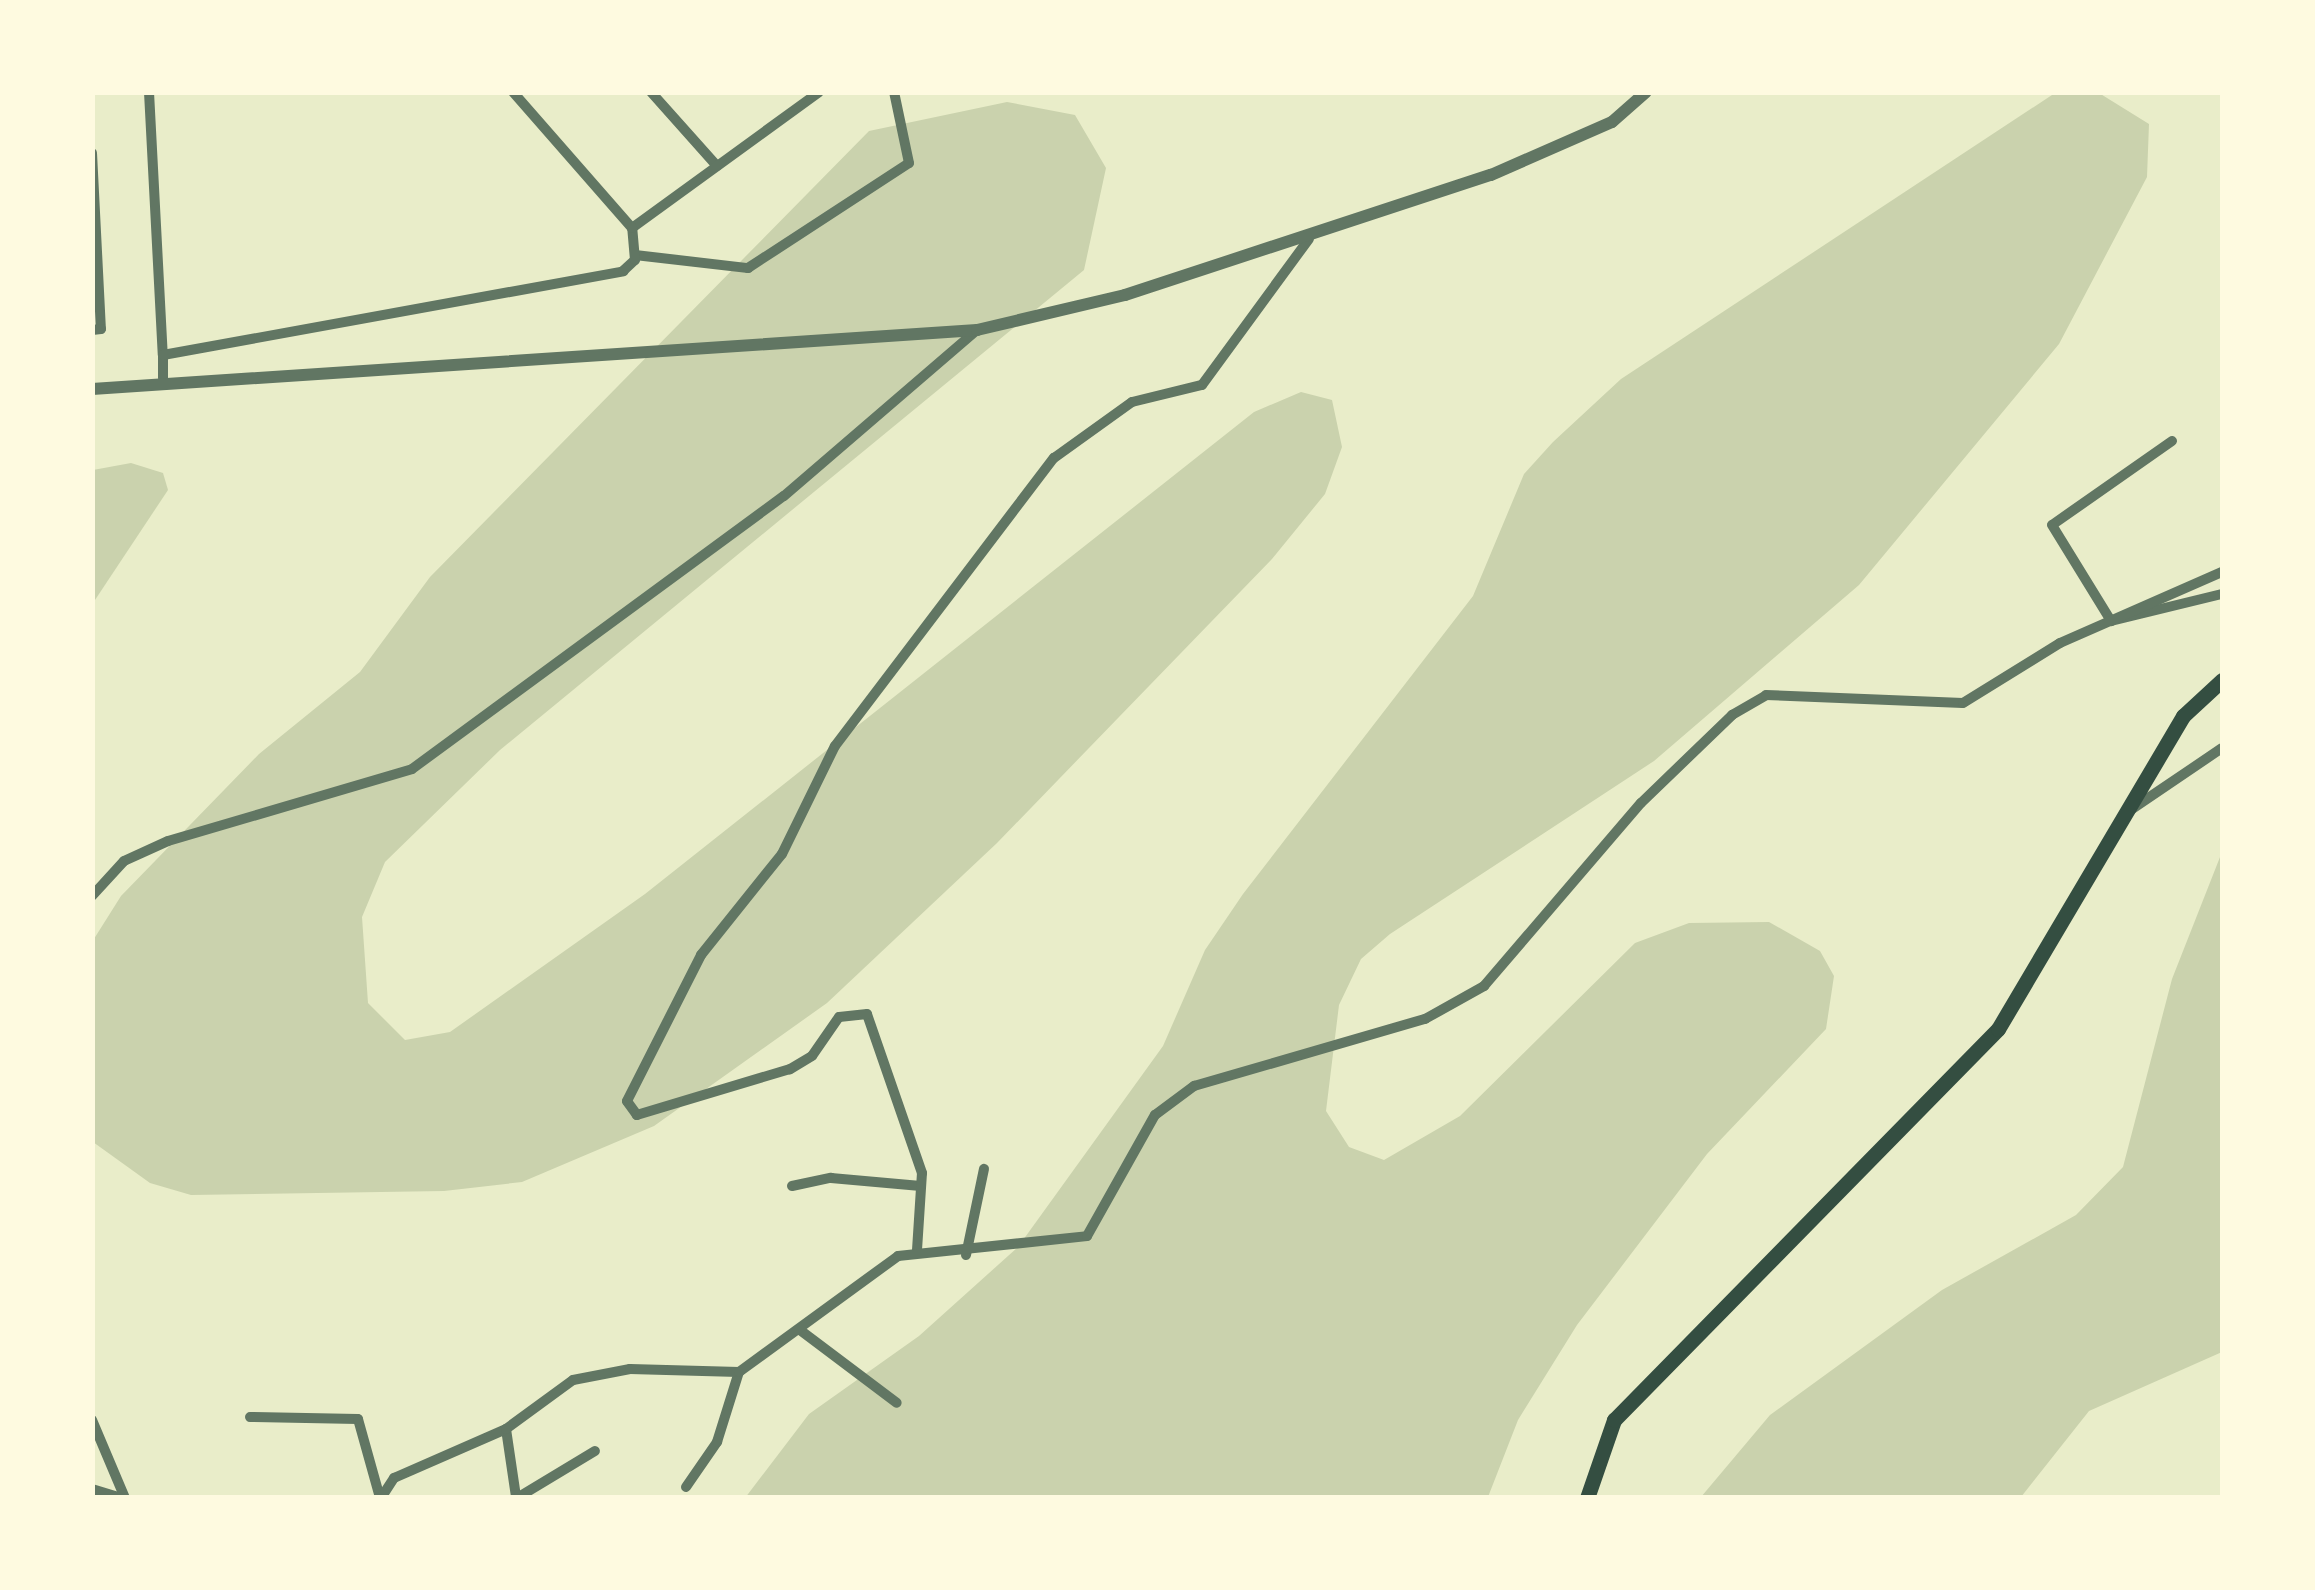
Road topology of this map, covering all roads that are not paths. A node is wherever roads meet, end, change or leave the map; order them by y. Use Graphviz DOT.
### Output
graph roads {
  1 [pos="149,92"];
  2 [pos="514,92"];
  3 [pos="652,92"];
  4 [pos="819,92"];
  5 [pos="894,92"];
  6 [pos="1646,92"];
  7 [pos="804,97"];
  8 [pos="92,153"];
  9 [pos="718,166"];
  10 [pos="632,228"];
  11 [pos="1309,239"];
  12 [pos="635,255"];
  13 [pos="92,330"];
  14 [pos="977,330"];
  15 [pos="163,355"];
  16 [pos="163,378"];
  17 [pos="92,389"];
  18 [pos="2172,441"];
  19 [pos="2222,572"];
  20 [pos="2222,594"];
  21 [pos="2111,621"];
  22 [pos="2222,680"];
  23 [pos="2222,748"];
  24 [pos="2129,812"];
  25 [pos="92,896"];
  26 [pos="984,1170"];
  27 [pos="792,1186"];
  28 [pos="922,1186"];
  29 [pos="917,1250"];
  30 [pos="966,1255"];
  31 [pos="800,1330"];
  32 [pos="739,1372"];
  33 [pos="897,1403"];
  34 [pos="250,1417"];
  35 [pos="92,1420"];
  36 [pos="506,1429"];
  37 [pos="594,1451"];
  38 [pos="686,1487"];
  39 [pos="92,1489"];
  40 [pos="123,1498"];
  41 [pos="380,1498"];
  42 [pos="516,1498"];
  43 [pos="1586,1498"];
  1 -- 15 [label="street"];
  2 -- 10 [label="street"];
  3 -- 9 [label="street"];
  4 -- 7 [label="street"];
  5 -- 12 [label="street"];
  6 -- 11 [label="street"];
  7 -- 9 [label="street"];
  8 -- 13 [label="street"];
  9 -- 10 [label="street"];
  10 -- 12 [label="street"];
  11 -- 14 [label="street"];
  11 -- 28 [label="street"];
  12 -- 15 [label="street"];
  14 -- 16 [label="street"];
  14 -- 25 [label="street"];
  15 -- 16 [label="street"];
  16 -- 17 [label="street"];
  18 -- 21 [label="street"];
  19 -- 21 [label="street"];
  20 -- 21 [label="street"];
  21 -- 30 [label="street"];
  22 -- 24 [label="main road"];
  23 -- 24 [label="street"];
  24 -- 43 [label="main road"];
  26 -- 30 [label="street"];
  27 -- 28 [label="street"];
  28 -- 29 [label="street"];
  29 -- 30 [label="street"];
  29 -- 31 [label="street"];
  31 -- 32 [label="street"];
  31 -- 33 [label="street"];
  32 -- 36 [label="street"];
  32 -- 38 [label="street"];
  34 -- 41 [label="street"];
  35 -- 40 [label="street"];
  36 -- 41 [label="street"];
  36 -- 42 [label="street"];
  37 -- 42 [label="street"];
  39 -- 40 [label="street"];
}
